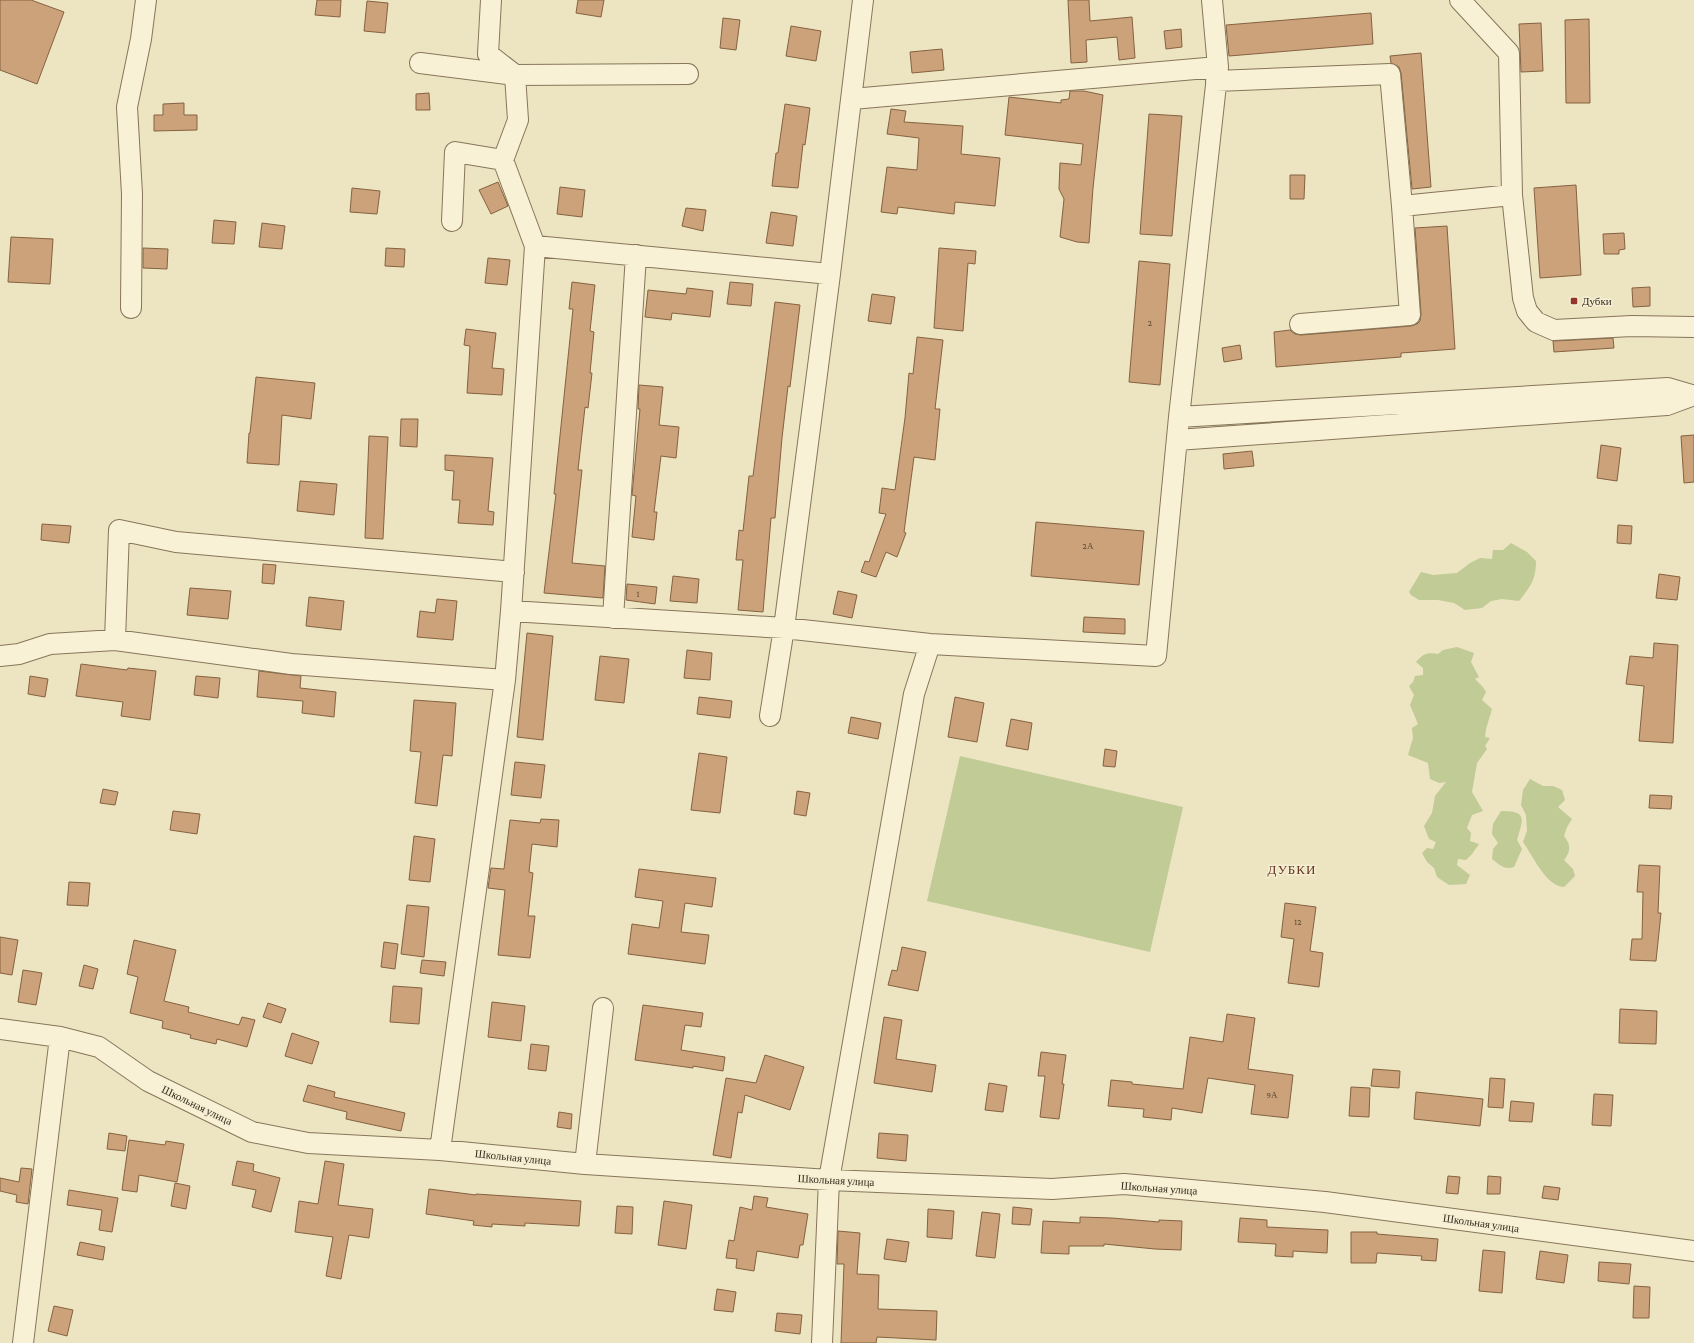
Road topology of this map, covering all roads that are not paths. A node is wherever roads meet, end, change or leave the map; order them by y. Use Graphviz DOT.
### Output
graph roads {
  1 [pos="146,0"];
  2 [pos="491,0"];
  3 [pos="863,0"];
  4 [pos="1212,0"];
  5 [pos="1460,0"];
  6 [pos="420,63"];
  7 [pos="688,74"];
  8 [pos="1217,74"];
  9 [pos="515,76"];
  10 [pos="852,99"];
  11 [pos="503,160"];
  12 [pos="1512,195"];
  13 [pos="1402,206"];
  14 [pos="452,221"];
  15 [pos="535,246"];
  16 [pos="636,255"];
  17 [pos="830,274"];
  18 [pos="131,308"];
  19 [pos="1300,324"];
  20 [pos="1694,327"];
  21 [pos="1693,395"];
  22 [pos="1179,417"];
  23 [pos="1177,440"];
  24 [pos="514,572"];
  25 [pos="511,611"];
  26 [pos="614,618"];
  27 [pos="784,628"];
  28 [pos="115,640"];
  29 [pos="930,644"];
  30 [pos="0,656"];
  31 [pos="505,680"];
  32 [pos="770,716"];
  33 [pos="603,1008"];
  34 [pos="0,1029"];
  35 [pos="60,1037"];
  36 [pos="440,1150"];
  37 [pos="585,1164"];
  38 [pos="829,1180"];
  39 [pos="1694,1251"];
  40 [pos="23,1343"];
  41 [pos="822,1343"];
  1 -- 18 [label="street"];
  2 -- 9 [label="street"];
  3 -- 10 [label="street"];
  4 -- 8 [label="street"];
  5 -- 12 [label="street"];
  6 -- 9 [label="street"];
  7 -- 9 [label="street"];
  8 -- 10 [label="street"];
  8 -- 13 [label="street"];
  8 -- 22 [label="street"];
  9 -- 11 [label="street"];
  10 -- 17 [label="street"];
  11 -- 14 [label="street"];
  11 -- 15 [label="street"];
  12 -- 13 [label="street"];
  12 -- 20 [label="street"];
  13 -- 19 [label="street"];
  15 -- 16 [label="street"];
  15 -- 24 [label="street"];
  16 -- 17 [label="street"];
  16 -- 26 [label="street"];
  17 -- 27 [label="street"];
  21 -- 22 [label="street"];
  21 -- 23 [label="street"];
  22 -- 23 [label="street"];
  23 -- 29 [label="street"];
  24 -- 25 [label="street"];
  24 -- 28 [label="street"];
  25 -- 26 [label="street"];
  25 -- 31 [label="street"];
  26 -- 27 [label="street"];
  27 -- 29 [label="street"];
  27 -- 32 [label="street"];
  28 -- 30 [label="street"];
  28 -- 31 [label="street"];
  29 -- 38 [label="street"];
  31 -- 36 [label="street"];
  33 -- 37 [label="street"];
  34 -- 35 [label="street, Школьная улица"];
  35 -- 36 [label="street, Школьная улица"];
  35 -- 40 [label="street"];
  36 -- 37 [label="street, Школьная улица"];
  37 -- 38 [label="street, Школьная улица"];
  38 -- 39 [label="street, Школьная улица"];
  38 -- 41 [label="street"];
}
